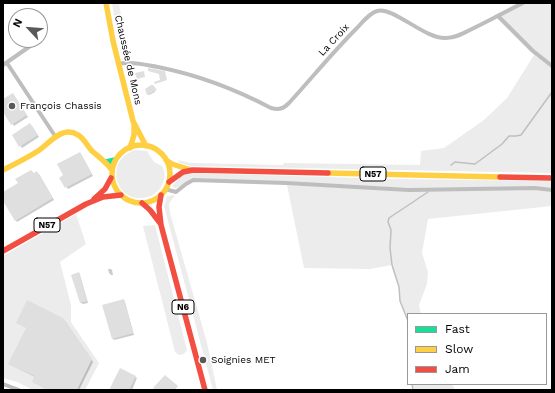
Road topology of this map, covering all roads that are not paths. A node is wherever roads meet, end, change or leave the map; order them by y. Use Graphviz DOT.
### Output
graph roads {
  1 [pos="106,3"];
  2 [pos="523,3"];
  3 [pos="498,16"];
  4 [pos="28,48"];
  5 [pos="5,64"];
  6 [pos="118,64"];
  7 [pos="552,66"];
  8 [pos="133,121"];
  9 [pos="56,136"];
  10 [pos="146,146"];
  11 [pos="130,148"];
  12 [pos="115,160"];
  13 [pos="166,160"];
  14 [pos="106,162"];
  15 [pos="3,170"];
  16 [pos="112,170"];
  17 [pos="193,170"];
  18 [pos="111,178"];
  19 [pos="552,178"];
  20 [pos="168,182"];
  21 [pos="165,189"];
  22 [pos="552,190"];
  23 [pos="121,195"];
  24 [pos="161,195"];
  25 [pos="92,201"];
  26 [pos="142,204"];
  27 [pos="161,225"];
  28 [pos="3,251"];
  29 [pos="3,384"];
  30 [pos="19,390"];
  31 [pos="205,390"];
  1 -- 6 [label="main road, Chaussée de Mons"];
  2 -- 3 [label="street, La Croix"];
  3 -- 6 [label="street, La Croix"];
  3 -- 7 [label="street"];
  4 -- 5 [label="street"];
  5 -- 9 [label="street"];
  6 -- 8 [label="main road, Chaussée de Mons"];
  8 -- 10 [label="main road, Chaussée de Mons"];
  8 -- 11 [label="main road, Chaussée de Mons"];
  9 -- 14 [label="main road"];
  9 -- 15 [label="main road"];
  10 -- 11 [label="main road"];
  10 -- 13 [label="main road"];
  11 -- 12 [label="main road"];
  12 -- 14 [label="main road"];
  12 -- 16 [label="main road"];
  13 -- 17 [label="main road, N57"];
  13 -- 20 [label="main road"];
  14 -- 16 [label="main road"];
  16 -- 18 [label="main road"];
  17 -- 19 [label="main road, N57"];
  17 -- 20 [label="main road, N57"];
  18 -- 23 [label="main road"];
  18 -- 25 [label="main road, N57"];
  20 -- 21 [label="main road"];
  21 -- 22 [label="street"];
  21 -- 24 [label="main road"];
  23 -- 25 [label="main road, N57"];
  23 -- 26 [label="main road"];
  24 -- 26 [label="main road"];
  24 -- 27 [label="main road, N6"];
  25 -- 28 [label="main road, N57"];
  26 -- 27 [label="main road, N6"];
  27 -- 31 [label="main road, N6"];
  29 -- 30 [label="street"];
}
